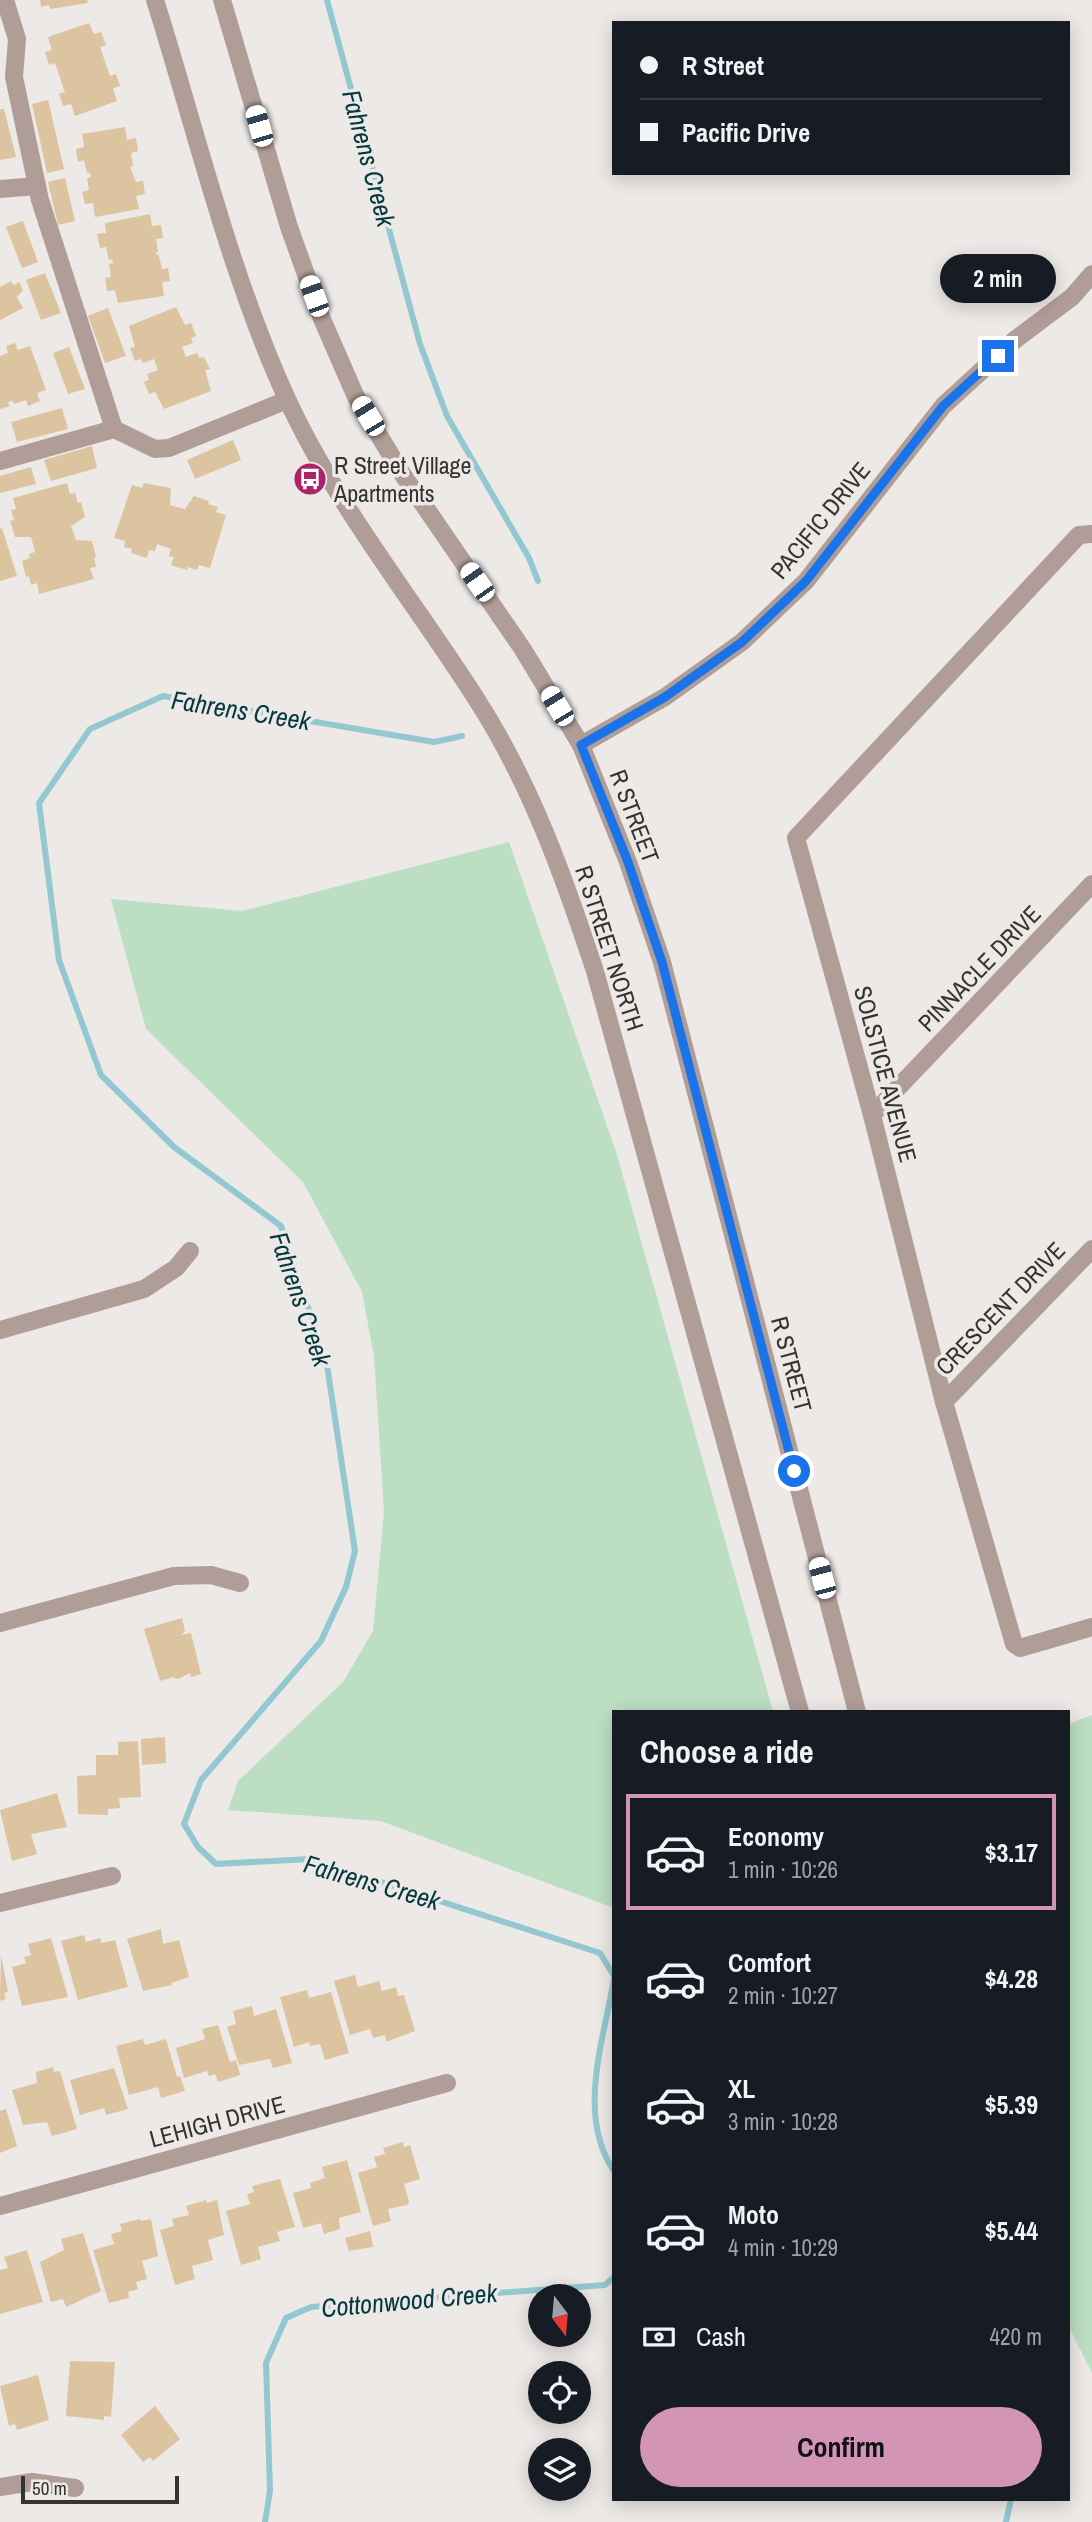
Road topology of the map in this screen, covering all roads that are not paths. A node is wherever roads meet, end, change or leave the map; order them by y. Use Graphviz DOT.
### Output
graph roads {
  1 [pos="5,0"];
  2 [pos="155,0"];
  3 [pos="222,0"];
  4 [pos="37,186"];
  5 [pos="0,189"];
  6 [pos="1092,274"];
  7 [pos="1092,294"];
  8 [pos="1072,297"];
  9 [pos="288,400"];
  10 [pos="114,429"];
  11 [pos="0,461"];
  12 [pos="1086,534"];
  13 [pos="581,745"];
  14 [pos="1092,884"];
  15 [pos="872,1115"];
  16 [pos="1092,1249"];
  17 [pos="190,1251"];
  18 [pos="0,1330"];
  19 [pos="944,1402"];
  20 [pos="240,1583"];
  21 [pos="0,1623"];
  22 [pos="1092,1627"];
  23 [pos="799,1710"];
  24 [pos="856,1710"];
  25 [pos="112,1876"];
  26 [pos="0,1903"];
  27 [pos="447,2083"];
  28 [pos="0,2206"];
  29 [pos="0,2487"];
  30 [pos="75,2488"];
  1 -- 4 [label="street"];
  2 -- 9 [label="street, R STREET NORTH"];
  3 -- 13 [label="street, R STREET"];
  4 -- 5 [label="street"];
  4 -- 10 [label="street"];
  6 -- 8 [label="street, PACIFIC DRIVE"];
  7 -- 8 [label="street, PACIFIC DRIVE"];
  8 -- 13 [label="street, PACIFIC DRIVE"];
  9 -- 10 [label="street"];
  9 -- 23 [label="street, R STREET NORTH"];
  10 -- 11 [label="street"];
  12 -- 15 [label="street, SOLSTICE AVENUE"];
  13 -- 24 [label="street, R STREET"];
  14 -- 15 [label="street, PINNACLE DRIVE"];
  15 -- 19 [label="street, SOLSTICE AVENUE"];
  16 -- 19 [label="street, CRESCENT DRIVE"];
  17 -- 18 [label="street"];
  19 -- 22 [label="street, SOLSTICE AVENUE"];
  20 -- 21 [label="street"];
  25 -- 26 [label="street"];
  27 -- 28 [label="street, LEHIGH DRIVE"];
  29 -- 30 [label="street"];
}
